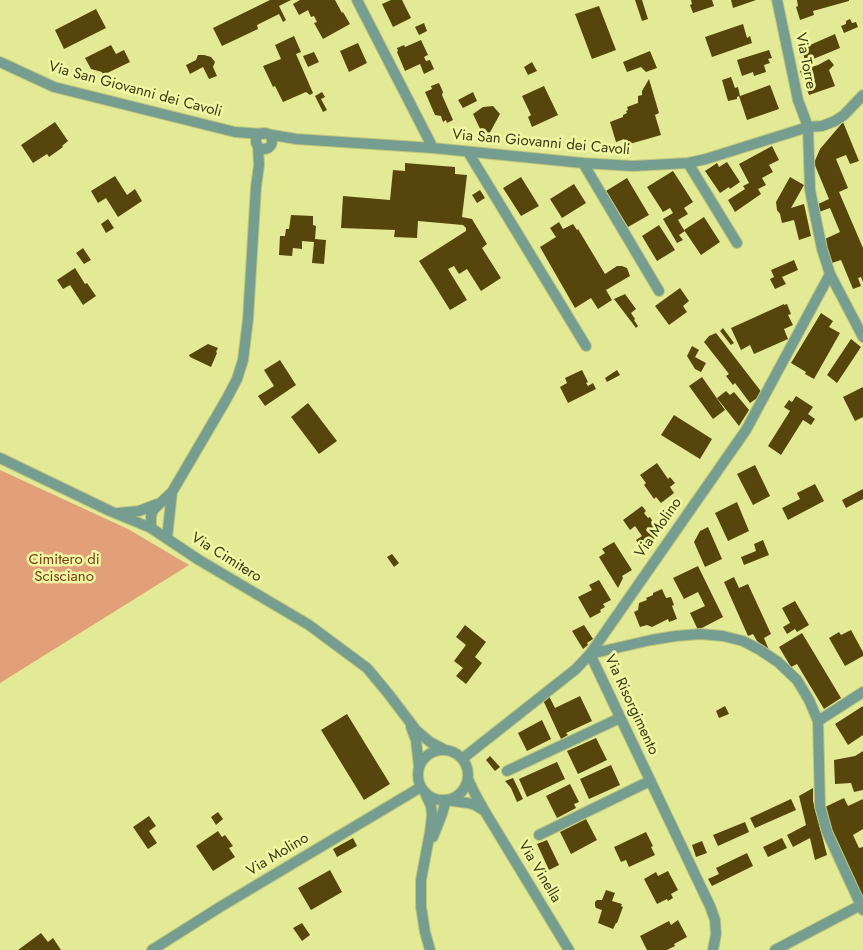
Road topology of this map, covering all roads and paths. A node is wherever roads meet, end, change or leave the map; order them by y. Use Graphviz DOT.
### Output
graph roads {
  1 [pos="357,0"];
  2 [pos="777,0"];
  3 [pos="0,62"];
  4 [pos="863,95"];
  5 [pos="808,127"];
  6 [pos="235,132"];
  7 [pos="265,134"];
  8 [pos="296,138"];
  9 [pos="263,147"];
  10 [pos="433,148"];
  11 [pos="468,152"];
  12 [pos="582,163"];
  13 [pos="688,163"];
  14 [pos="737,244"];
  15 [pos="830,274"];
  16 [pos="659,290"];
  17 [pos="863,337"];
  18 [pos="586,346"];
  19 [pos="0,458"];
  20 [pos="172,492"];
  21 [pos="160,502"];
  22 [pos="116,513"];
  23 [pos="151,528"];
  24 [pos="167,538"];
  25 [pos="590,654"];
  26 [pos="863,692"];
  27 [pos="620,718"];
  28 [pos="818,721"];
  29 [pos="408,722"];
  30 [pos="446,750"];
  31 [pos="462,759"];
  32 [pos="420,767"];
  33 [pos="507,771"];
  34 [pos="468,779"];
  35 [pos="650,781"];
  36 [pos="423,789"];
  37 [pos="446,800"];
  38 [pos="484,810"];
  39 [pos="539,835"];
  40 [pos="426,854"];
  41 [pos="862,908"];
  42 [pos="152,950"];
  43 [pos="430,950"];
  44 [pos="569,950"];
  45 [pos="712,950"];
  46 [pos="775,950"];
  1 -- 10 [label="street"];
  2 -- 5 [label="street, Via Torre"];
  3 -- 6 [label="street, Via San Giovanni dei Cavoli"];
  4 -- 5 [label="street, Via San Giovanni dei Cavoli"];
  5 -- 13 [label="street, Via San Giovanni dei Cavoli"];
  5 -- 15 [label="street, Via Torre"];
  6 -- 7 [label="street, Via San Giovanni dei Cavoli"];
  6 -- 9 [label="street, Via San Giovanni dei Cavoli"];
  7 -- 8 [label="street, Via San Giovanni dei Cavoli"];
  7 -- 9 [label="street"];
  8 -- 9 [label="street, Via San Giovanni dei Cavoli"];
  8 -- 10 [label="street, Via San Giovanni dei Cavoli"];
  9 -- 20 [label="street"];
  10 -- 11 [label="street, Via San Giovanni dei Cavoli"];
  11 -- 12 [label="street, Via San Giovanni dei Cavoli"];
  11 -- 18 [label="street"];
  12 -- 13 [label="street, Via San Giovanni dei Cavoli"];
  12 -- 16 [label="street"];
  13 -- 14 [label="street"];
  15 -- 17 [label="street, Via Torre"];
  15 -- 25 [label="street, Via Molino"];
  19 -- 22 [label="street, Via Cimitero"];
  20 -- 21 [label="street"];
  20 -- 24 [label="street"];
  21 -- 22 [label="street"];
  21 -- 23 [label="street"];
  22 -- 23 [label="street, Via Cimitero"];
  23 -- 24 [label="street, Via Cimitero"];
  24 -- 29 [label="street, Via Cimitero"];
  25 -- 27 [label="street, Via Risorgimento"];
  25 -- 28 [label="street, Via Risorgimento"];
  25 -- 31 [label="street, Via Molino"];
  26 -- 28 [label="street"];
  27 -- 33 [label="street"];
  27 -- 35 [label="street, Via Risorgimento"];
  28 -- 41 [label="street, Via Risorgimento"];
  29 -- 30 [label="street"];
  29 -- 32 [label="street"];
  30 -- 31 [label="street"];
  30 -- 32 [label="street"];
  31 -- 34 [label="street"];
  32 -- 36 [label="street"];
  34 -- 37 [label="street"];
  34 -- 38 [label="street, Via Vinella"];
  35 -- 39 [label="street"];
  35 -- 45 [label="street, Via Risorgimento"];
  36 -- 37 [label="street"];
  36 -- 40 [label="street"];
  36 -- 42 [label="street, Via Molino"];
  37 -- 38 [label="street"];
  37 -- 40 [label="street"];
  38 -- 44 [label="street, Via Vinella"];
  40 -- 43 [label="street"];
  41 -- 46 [label="street"];
}
